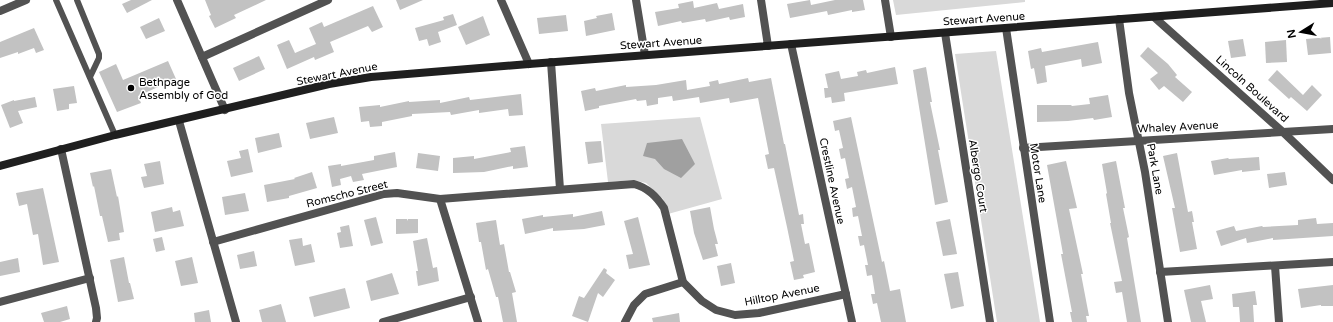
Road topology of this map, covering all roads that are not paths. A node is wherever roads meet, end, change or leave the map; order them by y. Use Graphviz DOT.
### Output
graph roads {
  1 [pos="26,0"];
  2 [pos="56,0"];
  3 [pos="77,0"];
  4 [pos="177,0"];
  5 [pos="328,0"];
  6 [pos="501,0"];
  7 [pos="636,0"];
  8 [pos="761,0"];
  9 [pos="885,0"];
  10 [pos="1333,3"];
  11 [pos="0,11"];
  12 [pos="1154,17"];
  13 [pos="1119,20"];
  14 [pos="1006,28"];
  15 [pos="945,33"];
  16 [pos="891,37"];
  17 [pos="791,44"];
  18 [pos="768,46"];
  19 [pos="645,55"];
  20 [pos="202,56"];
  21 [pos="551,62"];
  22 [pos="529,64"];
  23 [pos="90,77"];
  24 [pos="225,110"];
  25 [pos="179,120"];
  26 [pos="1333,129"];
  27 [pos="1284,133"];
  28 [pos="115,135"];
  29 [pos="1138,140"];
  30 [pos="1023,148"];
  31 [pos="61,149"];
  32 [pos="0,166"];
  33 [pos="1333,180"];
  34 [pos="560,189"];
  35 [pos="440,199"];
  36 [pos="213,242"];
  37 [pos="1333,262"];
  38 [pos="1275,266"];
  39 [pos="1160,272"];
  40 [pos="90,278"];
  41 [pos="683,282"];
  42 [pos="846,294"];
  43 [pos="470,297"];
  44 [pos="0,302"];
  45 [pos="96,322"];
  46 [pos="236,322"];
  47 [pos="383,322"];
  48 [pos="478,322"];
  49 [pos="625,322"];
  50 [pos="852,322"];
  51 [pos="990,322"];
  52 [pos="1050,322"];
  53 [pos="1168,322"];
  54 [pos="1279,322"];
  1 -- 11 [label="street"];
  2 -- 23 [label="lane"];
  3 -- 23 [label="lane"];
  4 -- 20 [label="street"];
  5 -- 20 [label="street"];
  6 -- 22 [label="street"];
  7 -- 19 [label="street"];
  8 -- 18 [label="street"];
  9 -- 16 [label="street"];
  10 -- 12 [label="main road, Stewart Avenue"];
  12 -- 13 [label="main road, Stewart Avenue"];
  12 -- 27 [label="street, Lincoln Boulevard"];
  13 -- 14 [label="main road, Stewart Avenue"];
  13 -- 29 [label="street, Park Lane"];
  14 -- 15 [label="main road, Stewart Avenue"];
  14 -- 30 [label="street, Motor Lane"];
  15 -- 16 [label="main road, Stewart Avenue"];
  15 -- 51 [label="street, Albergo Court"];
  16 -- 17 [label="main road, Stewart Avenue"];
  17 -- 18 [label="main road, Stewart Avenue"];
  17 -- 42 [label="street, Crestline Avenue"];
  18 -- 19 [label="main road, Stewart Avenue"];
  19 -- 21 [label="main road, Stewart Avenue"];
  20 -- 24 [label="street"];
  21 -- 22 [label="main road, Stewart Avenue"];
  21 -- 34 [label="street"];
  22 -- 24 [label="main road, Stewart Avenue"];
  23 -- 28 [label="lane"];
  24 -- 25 [label="main road, Stewart Avenue"];
  25 -- 28 [label="main road, Stewart Avenue"];
  25 -- 36 [label="street"];
  26 -- 27 [label="street, Whaley Avenue"];
  27 -- 29 [label="street, Whaley Avenue"];
  27 -- 33 [label="street, Lincoln Boulevard"];
  28 -- 31 [label="main road, Stewart Avenue"];
  29 -- 30 [label="street, Whaley Avenue"];
  29 -- 39 [label="street, Park Lane"];
  30 -- 52 [label="street, Motor Lane"];
  31 -- 32 [label="main road, Stewart Avenue"];
  31 -- 40 [label="street"];
  34 -- 35 [label="street, Romscho Street"];
  34 -- 41 [label="street"];
  35 -- 36 [label="street, Romscho Street"];
  35 -- 43 [label="street"];
  36 -- 46 [label="street"];
  37 -- 38 [label="street"];
  38 -- 39 [label="street"];
  38 -- 54 [label="street"];
  39 -- 53 [label="street, Park Lane"];
  40 -- 44 [label="street"];
  40 -- 45 [label="street"];
  41 -- 42 [label="street, Hilltop Avenue"];
  41 -- 49 [label="street"];
  42 -- 50 [label="street, Crestline Avenue"];
  43 -- 47 [label="street"];
  43 -- 48 [label="street"];
}
